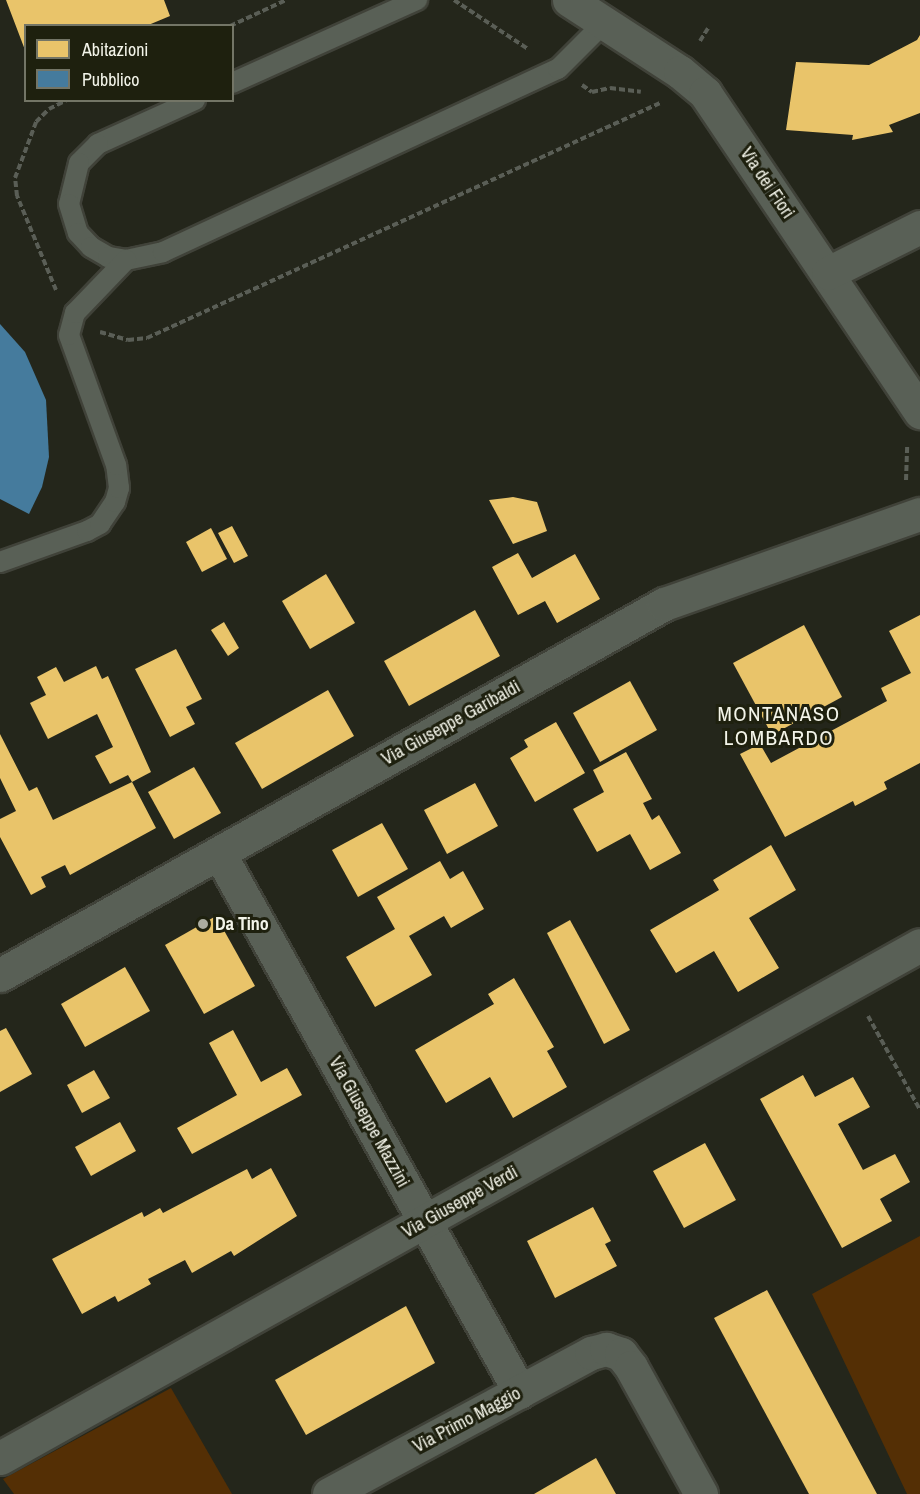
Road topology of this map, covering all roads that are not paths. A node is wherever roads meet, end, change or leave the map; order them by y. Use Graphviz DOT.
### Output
graph roads {
  1 [pos="417,0"];
  2 [pos="569,0"];
  3 [pos="604,23"];
  4 [pos="234,82"];
  5 [pos="191,102"];
  6 [pos="920,227"];
  7 [pos="126,260"];
  8 [pos="828,273"];
  9 [pos="920,412"];
  10 [pos="916,499"];
  11 [pos="0,562"];
  12 [pos="219,853"];
  13 [pos="920,945"];
  14 [pos="0,975"];
  15 [pos="425,1222"];
  16 [pos="520,1392"];
  17 [pos="0,1458"];
  18 [pos="329,1494"];
  19 [pos="701,1494"];
  1 -- 4 [label="lane"];
  2 -- 3 [label="street, Via dei Fiori"];
  3 -- 7 [label="lane"];
  3 -- 8 [label="street, Via dei Fiori"];
  5 -- 7 [label="lane"];
  6 -- 8 [label="street"];
  7 -- 11 [label="lane"];
  8 -- 9 [label="street, Via dei Fiori"];
  10 -- 12 [label="street, Via Giuseppe Garibaldi"];
  12 -- 14 [label="street, Via Giuseppe Garibaldi"];
  12 -- 15 [label="street, Via Giuseppe Mazzini"];
  13 -- 15 [label="street, Via Giuseppe Verdi"];
  15 -- 16 [label="street, Via Giuseppe Mazzini"];
  15 -- 17 [label="street, Via Giuseppe Verdi"];
  16 -- 18 [label="street, Via Primo Maggio"];
  16 -- 19 [label="street, Via Primo Maggio"];
}
